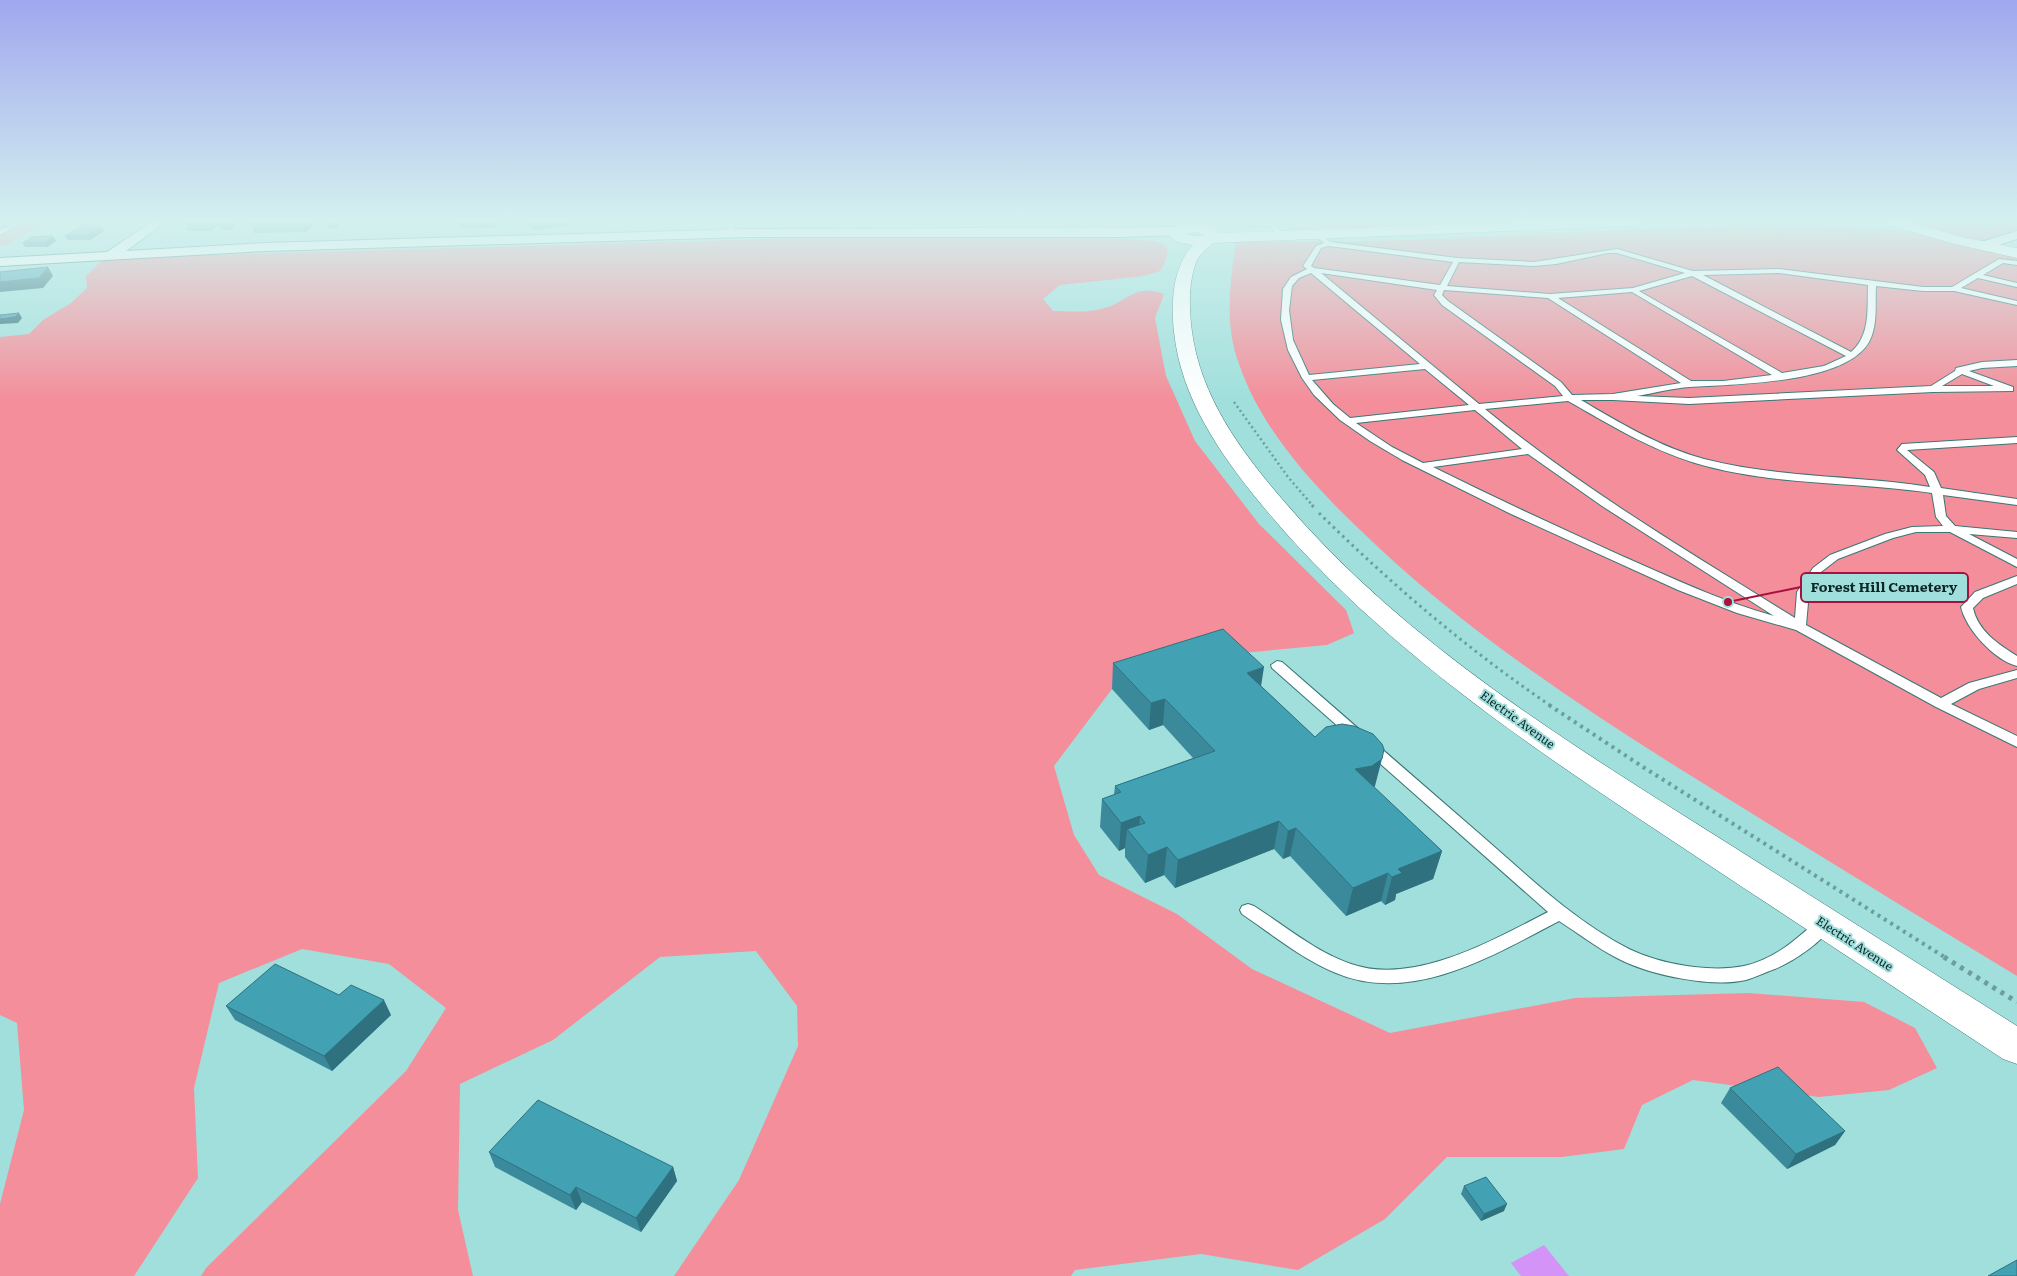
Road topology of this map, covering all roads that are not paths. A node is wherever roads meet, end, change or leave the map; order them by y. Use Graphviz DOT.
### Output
graph roads {
  1 [pos="1185,282"];
  2 [pos="1291,282"];
  3 [pos="1326,282"];
  4 [pos="1395,282"];
  5 [pos="1445,282"];
  6 [pos="1663,282"];
  7 [pos="1709,282"];
  8 [pos="1868,282"];
  9 [pos="1872,282"];
  10 [pos="1968,282"];
  11 [pos="1442,288"];
  12 [pos="1954,289"];
  13 [pos="1633,290"];
  14 [pos="1550,296"];
  15 [pos="2017,304"];
  16 [pos="1853,356"];
  17 [pos="2017,363"];
  18 [pos="1426,366"];
  19 [pos="1959,370"];
  20 [pos="1781,376"];
  21 [pos="1306,378"];
  22 [pos="1689,384"];
  23 [pos="1933,389"];
  24 [pos="2015,390"];
  25 [pos="1613,397"];
  26 [pos="1570,398"];
  27 [pos="1477,407"];
  28 [pos="1349,421"];
  29 [pos="2017,440"];
  30 [pos="1530,451"];
  31 [pos="1422,466"];
  32 [pos="1937,490"];
  33 [pos="2017,502"];
  34 [pos="1952,529"];
  35 [pos="2017,535"];
  36 [pos="2017,564"];
  37 [pos="2017,580"];
  38 [pos="1800,627"];
  39 [pos="2017,662"];
  40 [pos="1277,665"];
  41 [pos="2017,674"];
  42 [pos="1941,704"];
  43 [pos="2017,742"];
  44 [pos="1248,910"];
  45 [pos="1560,913"];
  46 [pos="1826,924"];
  47 [pos="2017,1047"];
  1 -- 46 [label="main road, Electric Avenue"];
  2 -- 21 [label="lane"];
  3 -- 18 [label="lane"];
  4 -- 11 [label="lane"];
  5 -- 11 [label="lane"];
  6 -- 13 [label="lane"];
  7 -- 16 [label="lane"];
  8 -- 9 [label="lane"];
  9 -- 12 [label="lane"];
  9 -- 16 [label="lane"];
  10 -- 12 [label="lane"];
  11 -- 14 [label="lane"];
  11 -- 26 [label="lane"];
  12 -- 15 [label="lane"];
  13 -- 14 [label="lane"];
  13 -- 20 [label="lane"];
  14 -- 22 [label="lane"];
  16 -- 20 [label="lane"];
  17 -- 19 [label="lane"];
  18 -- 21 [label="lane"];
  18 -- 27 [label="lane"];
  19 -- 23 [label="lane"];
  19 -- 24 [label="lane"];
  20 -- 22 [label="lane"];
  21 -- 28 [label="lane"];
  22 -- 25 [label="lane"];
  23 -- 24 [label="lane"];
  23 -- 25 [label="lane"];
  25 -- 26 [label="lane"];
  26 -- 27 [label="lane"];
  26 -- 32 [label="lane"];
  27 -- 28 [label="lane"];
  27 -- 30 [label="lane"];
  28 -- 31 [label="lane"];
  29 -- 32 [label="lane"];
  30 -- 31 [label="lane"];
  30 -- 38 [label="lane"];
  31 -- 38 [label="lane"];
  32 -- 33 [label="lane"];
  32 -- 34 [label="lane"];
  34 -- 35 [label="lane"];
  34 -- 36 [label="lane"];
  34 -- 38 [label="lane"];
  37 -- 39 [label="lane"];
  38 -- 42 [label="lane"];
  40 -- 45 [label="lane"];
  41 -- 42 [label="lane"];
  42 -- 43 [label="lane"];
  44 -- 45 [label="lane"];
  45 -- 46 [label="lane"];
  46 -- 47 [label="main road, Electric Avenue"];
}
